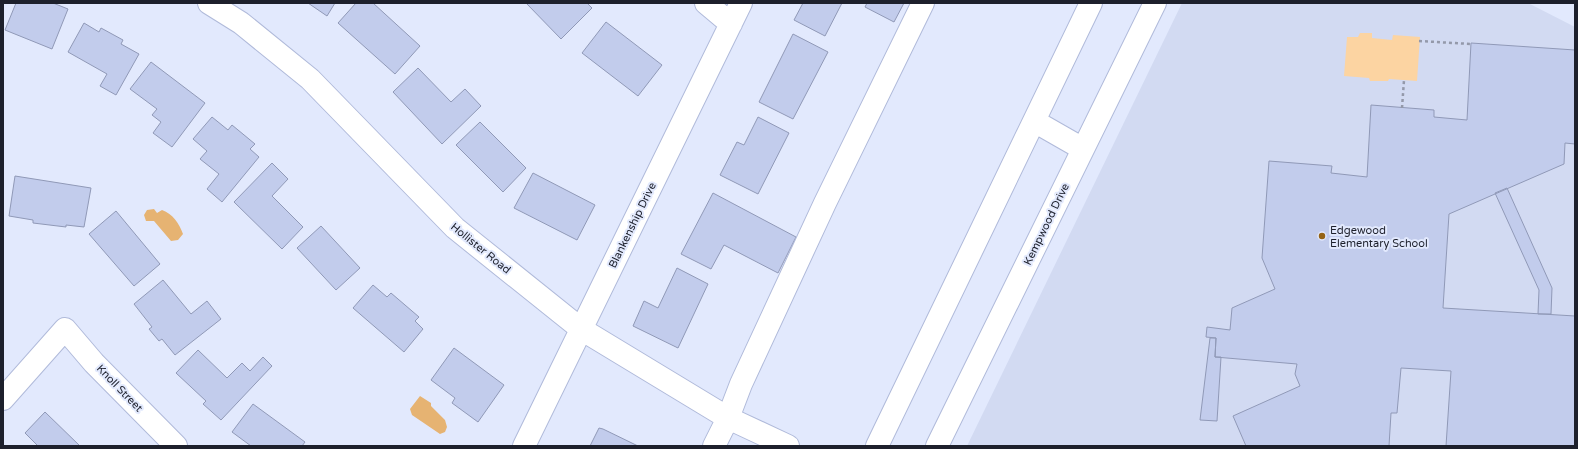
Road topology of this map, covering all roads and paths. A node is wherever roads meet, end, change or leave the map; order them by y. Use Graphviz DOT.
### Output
graph roads {
  1 [pos="209,3"];
  2 [pos="706,3"];
  3 [pos="740,3"];
  4 [pos="923,3"];
  5 [pos="1091,3"];
  6 [pos="1155,3"];
  7 [pos="731,24"];
  8 [pos="1419,41"];
  9 [pos="1471,44"];
  10 [pos="1404,80"];
  11 [pos="1402,108"];
  12 [pos="1034,121"];
  13 [pos="1083,149"];
  14 [pos="581,329"];
  15 [pos="3,399"];
  16 [pos="728,418"];
  17 [pos="176,446"];
  18 [pos="524,446"];
  19 [pos="714,446"];
  20 [pos="788,446"];
  21 [pos="876,446"];
  22 [pos="937,446"];
  1 -- 14 [label="street, Hollister Road"];
  2 -- 7 [label="street"];
  3 -- 7 [label="street, Blankenship Drive"];
  4 -- 16 [label="street"];
  5 -- 12 [label="street"];
  6 -- 13 [label="street, Kempwood Drive"];
  7 -- 14 [label="street, Blankenship Drive"];
  8 -- 9 [label="path"];
  10 -- 11 [label="path"];
  12 -- 13 [label="street"];
  12 -- 21 [label="street"];
  13 -- 22 [label="street, Kempwood Drive"];
  14 -- 16 [label="street, Hollister Road"];
  14 -- 18 [label="street, Blankenship Drive"];
  15 -- 17 [label="street, Knoll Street"];
  16 -- 19 [label="street"];
  16 -- 20 [label="street, Hollister Road"];
}
